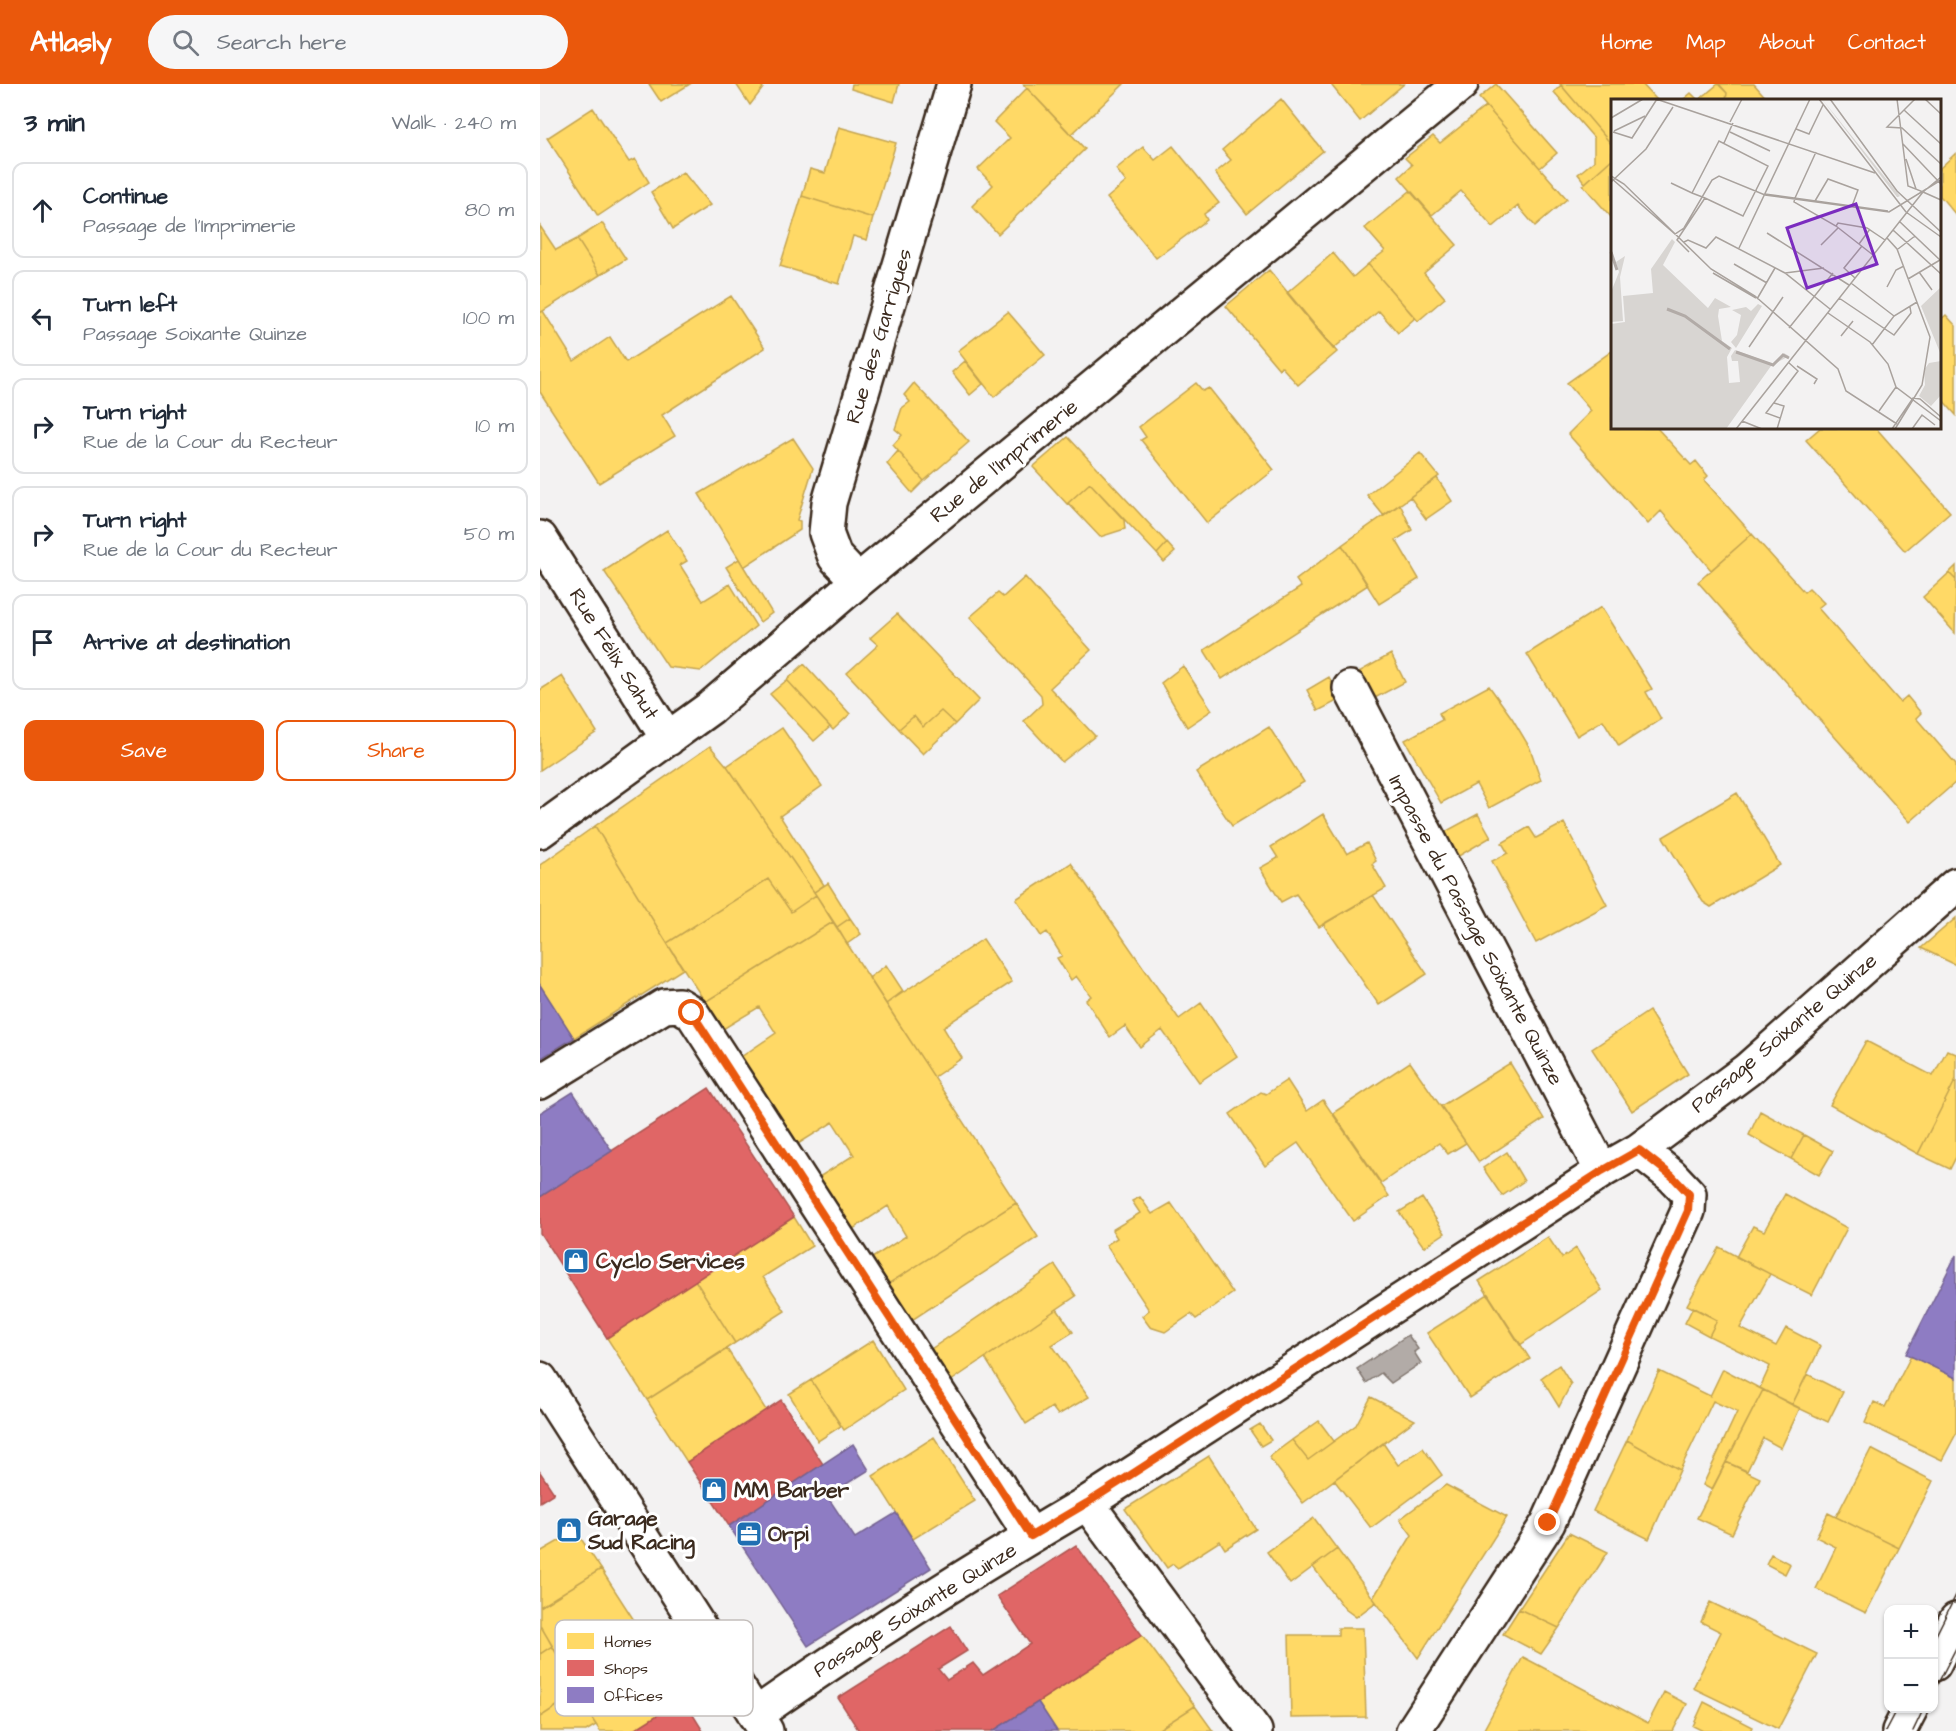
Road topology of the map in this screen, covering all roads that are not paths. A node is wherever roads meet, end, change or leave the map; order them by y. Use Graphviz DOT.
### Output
graph roads {
  1 [pos="954,84"];
  2 [pos="1461,84"];
  3 [pos="540,538"];
  4 [pos="858,581"];
  5 [pos="1350,688"];
  6 [pos="668,739"];
  7 [pos="540,831"];
  8 [pos="1956,885"];
  9 [pos="540,1082"];
  10 [pos="1639,1150"];
  11 [pos="1602,1171"];
  12 [pos="540,1379"];
  13 [pos="1087,1503"];
  14 [pos="1031,1536"];
  15 [pos="694,1620"];
  16 [pos="1954,1627"];
  17 [pos="1937,1659"];
  18 [pos="1908,1713"];
  19 [pos="760,1723"];
  20 [pos="1255,1731"];
  21 [pos="1413,1731"];
  22 [pos="1899,1731"];
  1 -- 4 [label="street, Rue des Garrigues"];
  2 -- 4 [label="street, Rue de l'Imprimerie"];
  3 -- 6 [label="street, Rue Félix Sahut"];
  4 -- 6 [label="street, Rue de l'Imprimerie"];
  5 -- 11 [label="street, Impasse du Passage Soixante Quinze"];
  6 -- 7 [label="street, Rue de l'Imprimerie"];
  8 -- 10 [label="street, Passage Soixante Quinze"];
  9 -- 14 [label="street"];
  10 -- 11 [label="street, Passage Soixante Quinze"];
  10 -- 21 [label="street"];
  11 -- 13 [label="street, Passage Soixante Quinze"];
  12 -- 15 [label="street"];
  13 -- 14 [label="street, Passage Soixante Quinze"];
  13 -- 20 [label="street"];
  14 -- 19 [label="street, Passage Soixante Quinze"];
  16 -- 17 [label="street"];
  18 -- 22 [label="street"];
}
